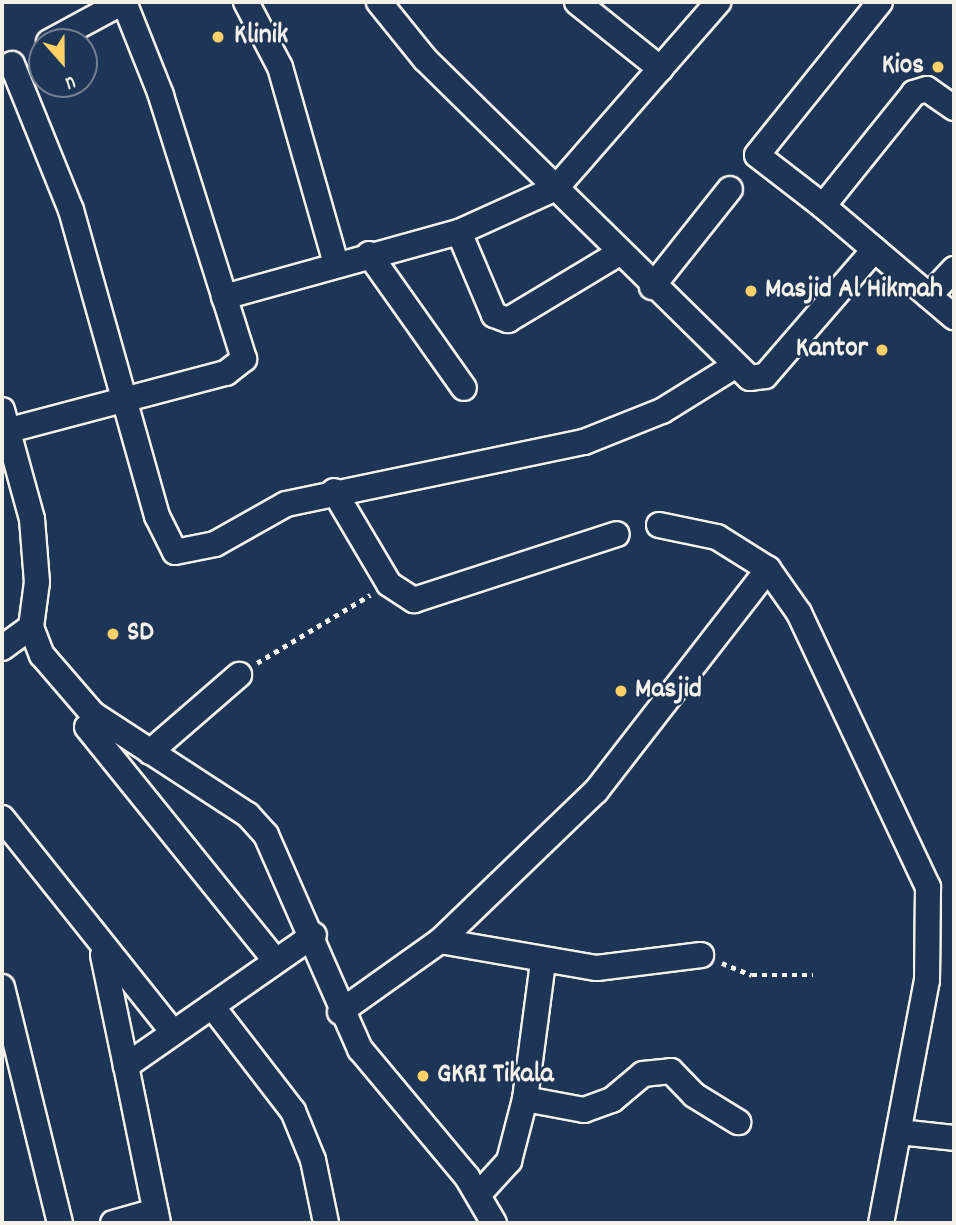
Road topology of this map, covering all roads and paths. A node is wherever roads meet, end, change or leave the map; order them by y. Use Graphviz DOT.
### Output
graph roads {
  1 [pos="123,2"];
  2 [pos="246,2"];
  3 [pos="379,2"];
  4 [pos="577,2"];
  5 [pos="718,2"];
  6 [pos="880,2"];
  7 [pos="75,28"];
  8 [pos="28,55"];
  9 [pos="7,68"];
  10 [pos="661,69"];
  11 [pos="954,108"];
  12 [pos="556,187"];
  13 [pos="730,189"];
  14 [pos="822,205"];
  15 [pos="459,232"];
  16 [pos="874,250"];
  17 [pos="369,254"];
  18 [pos="618,254"];
  19 [pos="336,263"];
  20 [pos="954,268"];
  21 [pos="652,287"];
  22 [pos="929,296"];
  23 [pos="224,298"];
  24 [pos="954,317"];
  25 [pos="733,367"];
  26 [pos="464,388"];
  27 [pos="127,397"];
  28 [pos="4,424"];
  29 [pos="334,491"];
  30 [pos="659,525"];
  31 [pos="617,534"];
  32 [pos="768,569"];
  33 [pos="389,584"];
  34 [pos="31,627"];
  35 [pos="2,648"];
  36 [pos="239,675"];
  37 [pos="87,727"];
  38 [pos="150,752"];
  39 [pos="2,818"];
  40 [pos="314,935"];
  41 [pos="440,941"];
  42 [pos="102,950"];
  43 [pos="701,955"];
  44 [pos="275,960"];
  45 [pos="543,962"];
  46 [pos="813,975"];
  47 [pos="2,987"];
  48 [pos="212,1006"];
  49 [pos="340,1012"];
  50 [pos="173,1032"];
  51 [pos="127,1066"];
  52 [pos="525,1099"];
  53 [pos="738,1122"];
  54 [pos="899,1132"];
  55 [pos="954,1138"];
  56 [pos="479,1194"];
  57 [pos="156,1217"];
  58 [pos="60,1223"];
  59 [pos="113,1223"];
  60 [pos="326,1223"];
  61 [pos="494,1223"];
  62 [pos="881,1223"];
  1 -- 7 [label="street"];
  1 -- 23 [label="street"];
  2 -- 19 [label="street"];
  3 -- 12 [label="street"];
  4 -- 10 [label="street"];
  5 -- 10 [label="street"];
  6 -- 14 [label="street"];
  8 -- 9 [label="street"];
  9 -- 27 [label="street"];
  10 -- 12 [label="street"];
  11 -- 14 [label="street"];
  12 -- 15 [label="street"];
  12 -- 18 [label="street"];
  13 -- 21 [label="street"];
  14 -- 16 [label="street"];
  15 -- 17 [label="street"];
  15 -- 18 [label="street"];
  16 -- 22 [label="street"];
  16 -- 25 [label="street"];
  17 -- 19 [label="street"];
  17 -- 26 [label="street"];
  18 -- 21 [label="street"];
  19 -- 23 [label="street"];
  20 -- 22 [label="street"];
  21 -- 25 [label="street"];
  22 -- 24 [label="street"];
  23 -- 27 [label="street"];
  25 -- 29 [label="street"];
  27 -- 28 [label="street"];
  27 -- 29 [label="street"];
  28 -- 34 [label="street"];
  29 -- 33 [label="street"];
  30 -- 32 [label="street"];
  31 -- 33 [label="street"];
  32 -- 41 [label="street"];
  32 -- 54 [label="street"];
  33 -- 36 [label="path"];
  34 -- 35 [label="street"];
  34 -- 38 [label="street"];
  36 -- 38 [label="street"];
  37 -- 44 [label="street"];
  38 -- 40 [label="street"];
  39 -- 42 [label="street"];
  40 -- 44 [label="street"];
  40 -- 49 [label="street"];
  41 -- 45 [label="street"];
  41 -- 49 [label="street"];
  42 -- 50 [label="street"];
  42 -- 51 [label="street"];
  43 -- 45 [label="street"];
  43 -- 46 [label="path"];
  44 -- 48 [label="street"];
  45 -- 52 [label="street"];
  47 -- 58 [label="street"];
  48 -- 50 [label="street"];
  48 -- 60 [label="street"];
  49 -- 56 [label="street"];
  50 -- 51 [label="street"];
  51 -- 57 [label="street"];
  52 -- 53 [label="street"];
  52 -- 56 [label="street"];
  54 -- 55 [label="street"];
  54 -- 62 [label="street"];
  56 -- 61 [label="street"];
  57 -- 59 [label="street"];
}
